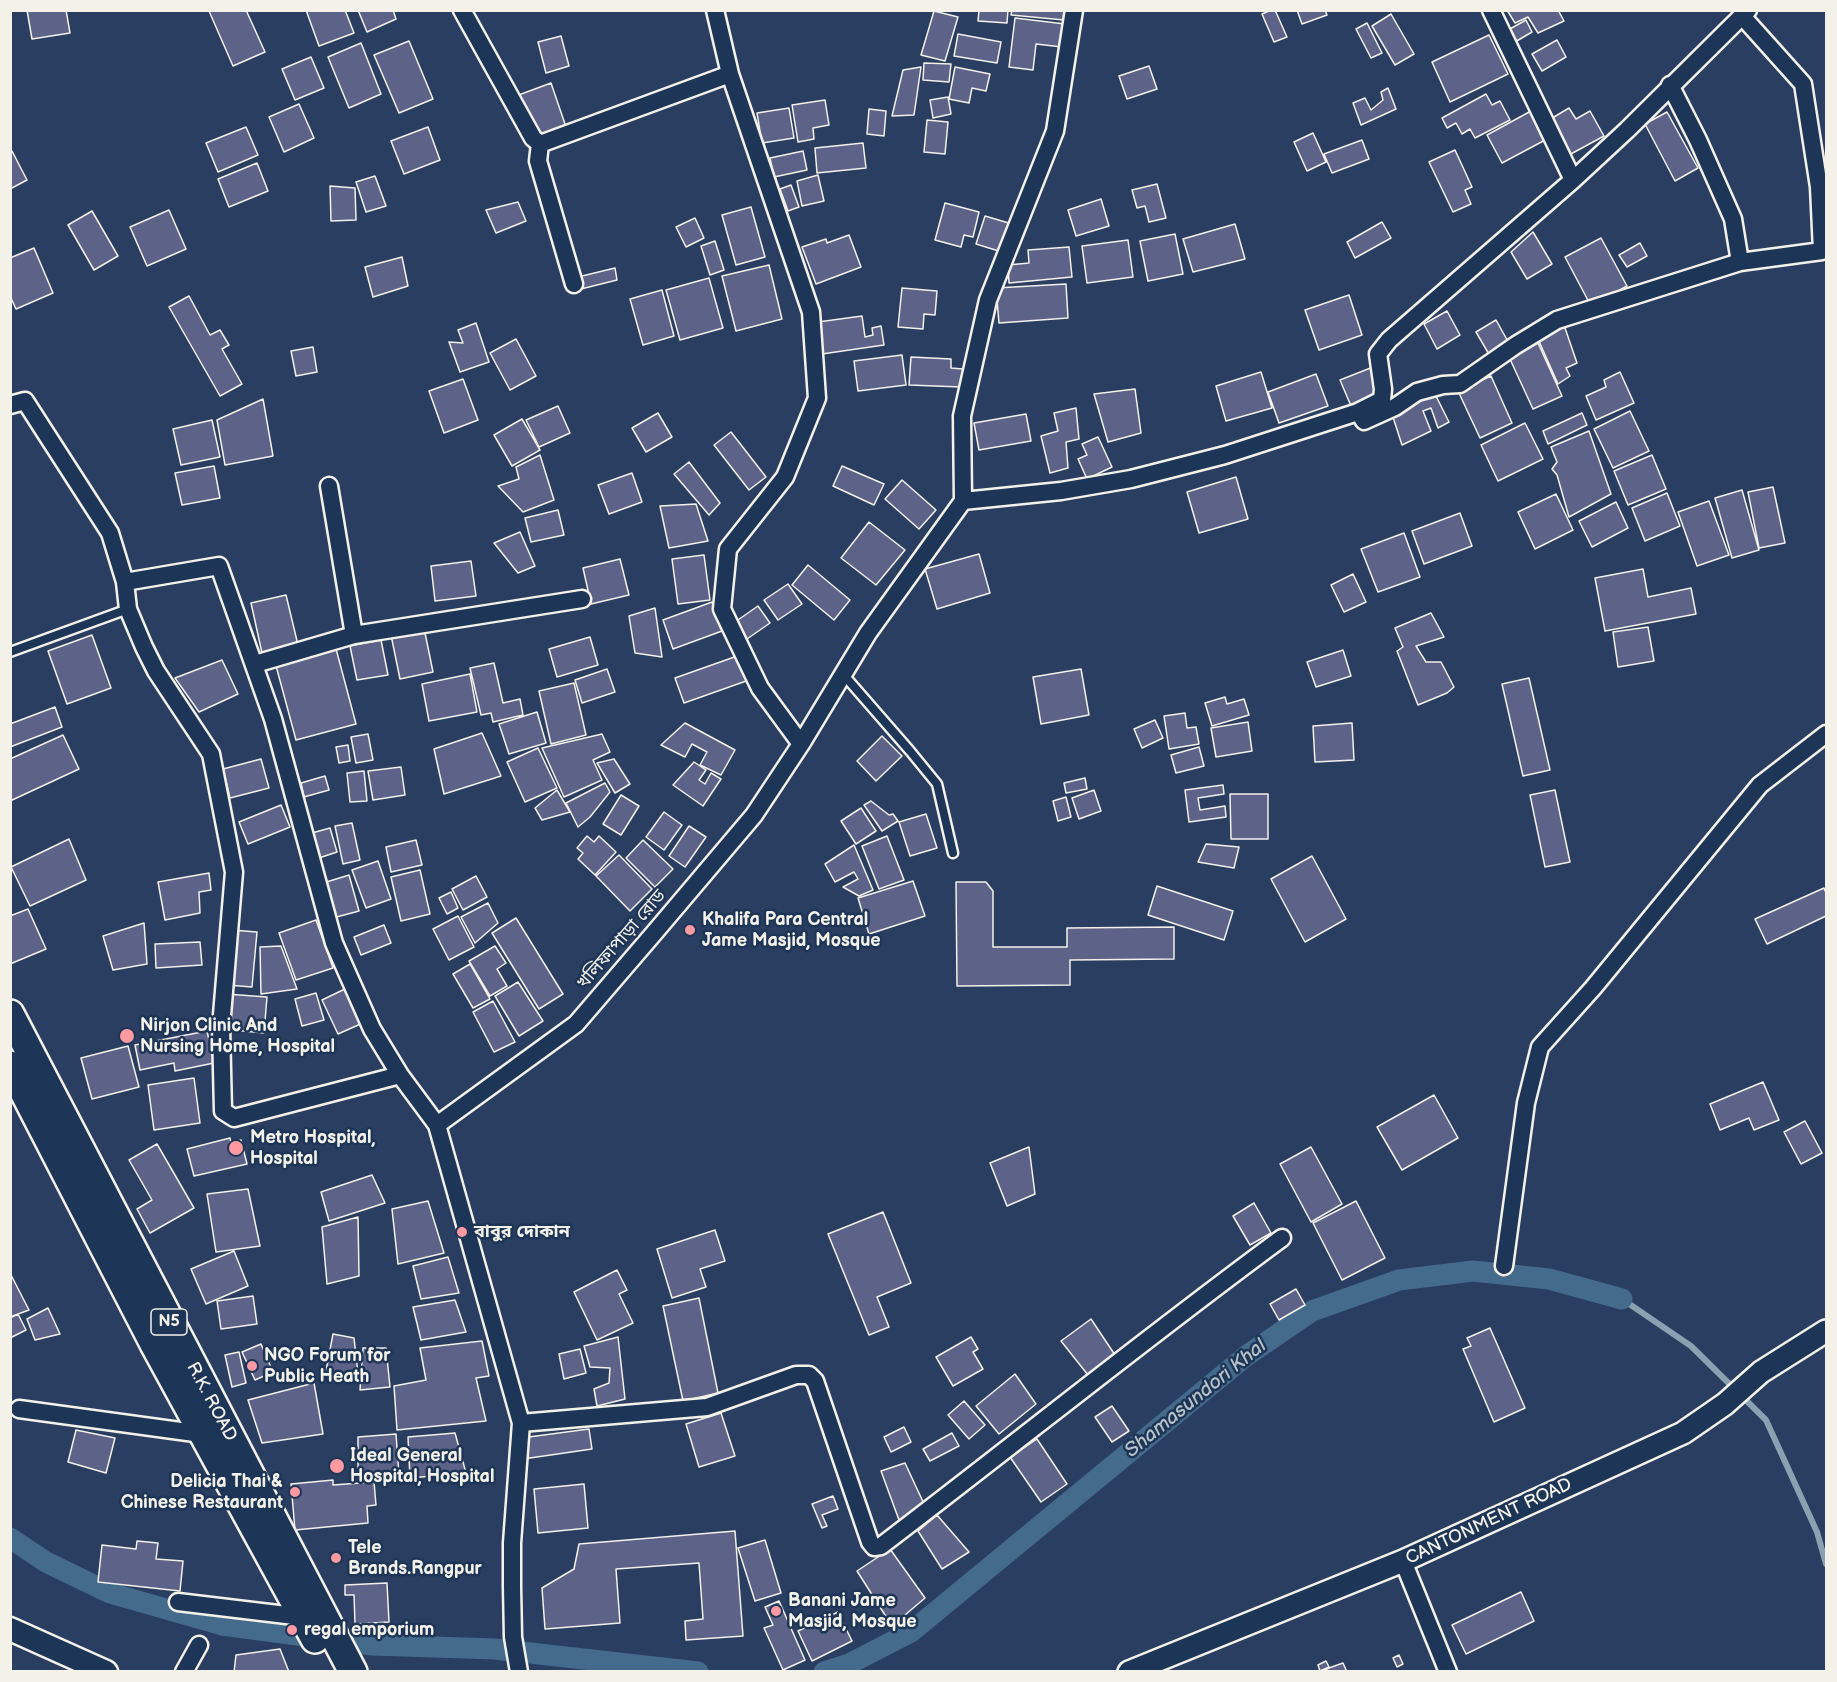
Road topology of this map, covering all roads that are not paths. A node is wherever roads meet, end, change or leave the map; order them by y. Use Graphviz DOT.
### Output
graph roads {
  1 [pos="462,10"];
  2 [pos="715,10"];
  3 [pos="1074,10"];
  4 [pos="1491,10"];
  5 [pos="1745,13"];
  6 [pos="730,74"];
  7 [pos="1670,85"];
  8 [pos="540,144"];
  9 [pos="1573,180"];
  10 [pos="1740,262"];
  11 [pos="574,284"];
  12 [pos="10,405"];
  13 [pos="1359,412"];
  14 [pos="329,486"];
  15 [pos="963,501"];
  16 [pos="125,582"];
  17 [pos="582,599"];
  18 [pos="128,609"];
  19 [pos="354,635"];
  20 [pos="10,652"];
  21 [pos="255,664"];
  22 [pos="843,674"];
  23 [pos="1827,734"];
  24 [pos="801,744"];
  25 [pos="953,853"];
  26 [pos="10,1014"];
  27 [pos="10,1065"];
  28 [pos="400,1075"];
  29 [pos="437,1125"];
  30 [pos="1282,1238"];
  31 [pos="1504,1266"];
  32 [pos="1827,1332"];
  33 [pos="19,1409"];
  34 [pos="521,1423"];
  35 [pos="202,1434"];
  36 [pos="1402,1561"];
  37 [pos="178,1602"];
  38 [pos="315,1626"];
  39 [pos="10,1629"];
  40 [pos="199,1645"];
  41 [pos="106,1671"];
  42 [pos="184,1671"];
  43 [pos="332,1671"];
  44 [pos="353,1671"];
  45 [pos="519,1671"];
  46 [pos="1129,1671"];
  47 [pos="1448,1671"];
  1 -- 8 [label="street"];
  2 -- 6 [label="street"];
  3 -- 15 [label="street"];
  4 -- 9 [label="street"];
  5 -- 7 [label="street"];
  5 -- 10 [label="street"];
  6 -- 8 [label="street"];
  6 -- 24 [label="street"];
  7 -- 9 [label="street"];
  7 -- 10 [label="street"];
  8 -- 11 [label="street"];
  9 -- 13 [label="street"];
  10 -- 13 [label="street"];
  12 -- 16 [label="street"];
  13 -- 15 [label="street"];
  14 -- 19 [label="street"];
  15 -- 22 [label="street, খলিফাপাড়া রোড"];
  16 -- 18 [label="street"];
  16 -- 21 [label="street"];
  17 -- 19 [label="street"];
  18 -- 20 [label="lane"];
  18 -- 28 [label="street"];
  19 -- 21 [label="street"];
  21 -- 28 [label="street"];
  22 -- 24 [label="street, খলিফাপাড়া রোড"];
  22 -- 25 [label="lane"];
  23 -- 31 [label="street"];
  24 -- 29 [label="street, খলিফাপাড়া রোড"];
  26 -- 38 [label="highway, R.K. ROAD / N5"];
  27 -- 35 [label="highway, R.K. ROAD / N5"];
  28 -- 29 [label="street"];
  29 -- 34 [label="street"];
  30 -- 34 [label="street"];
  32 -- 36 [label="street, CANTONMENT ROAD"];
  33 -- 35 [label="street"];
  34 -- 45 [label="street"];
  35 -- 38 [label="highway, R.K. ROAD / N5"];
  36 -- 46 [label="street, CANTONMENT ROAD"];
  36 -- 47 [label="street"];
  37 -- 38 [label="street"];
  38 -- 43 [label="highway, R.K. ROAD / N5"];
  38 -- 44 [label="highway, N5"];
  39 -- 41 [label="main road"];
  40 -- 42 [label="street"];
}
